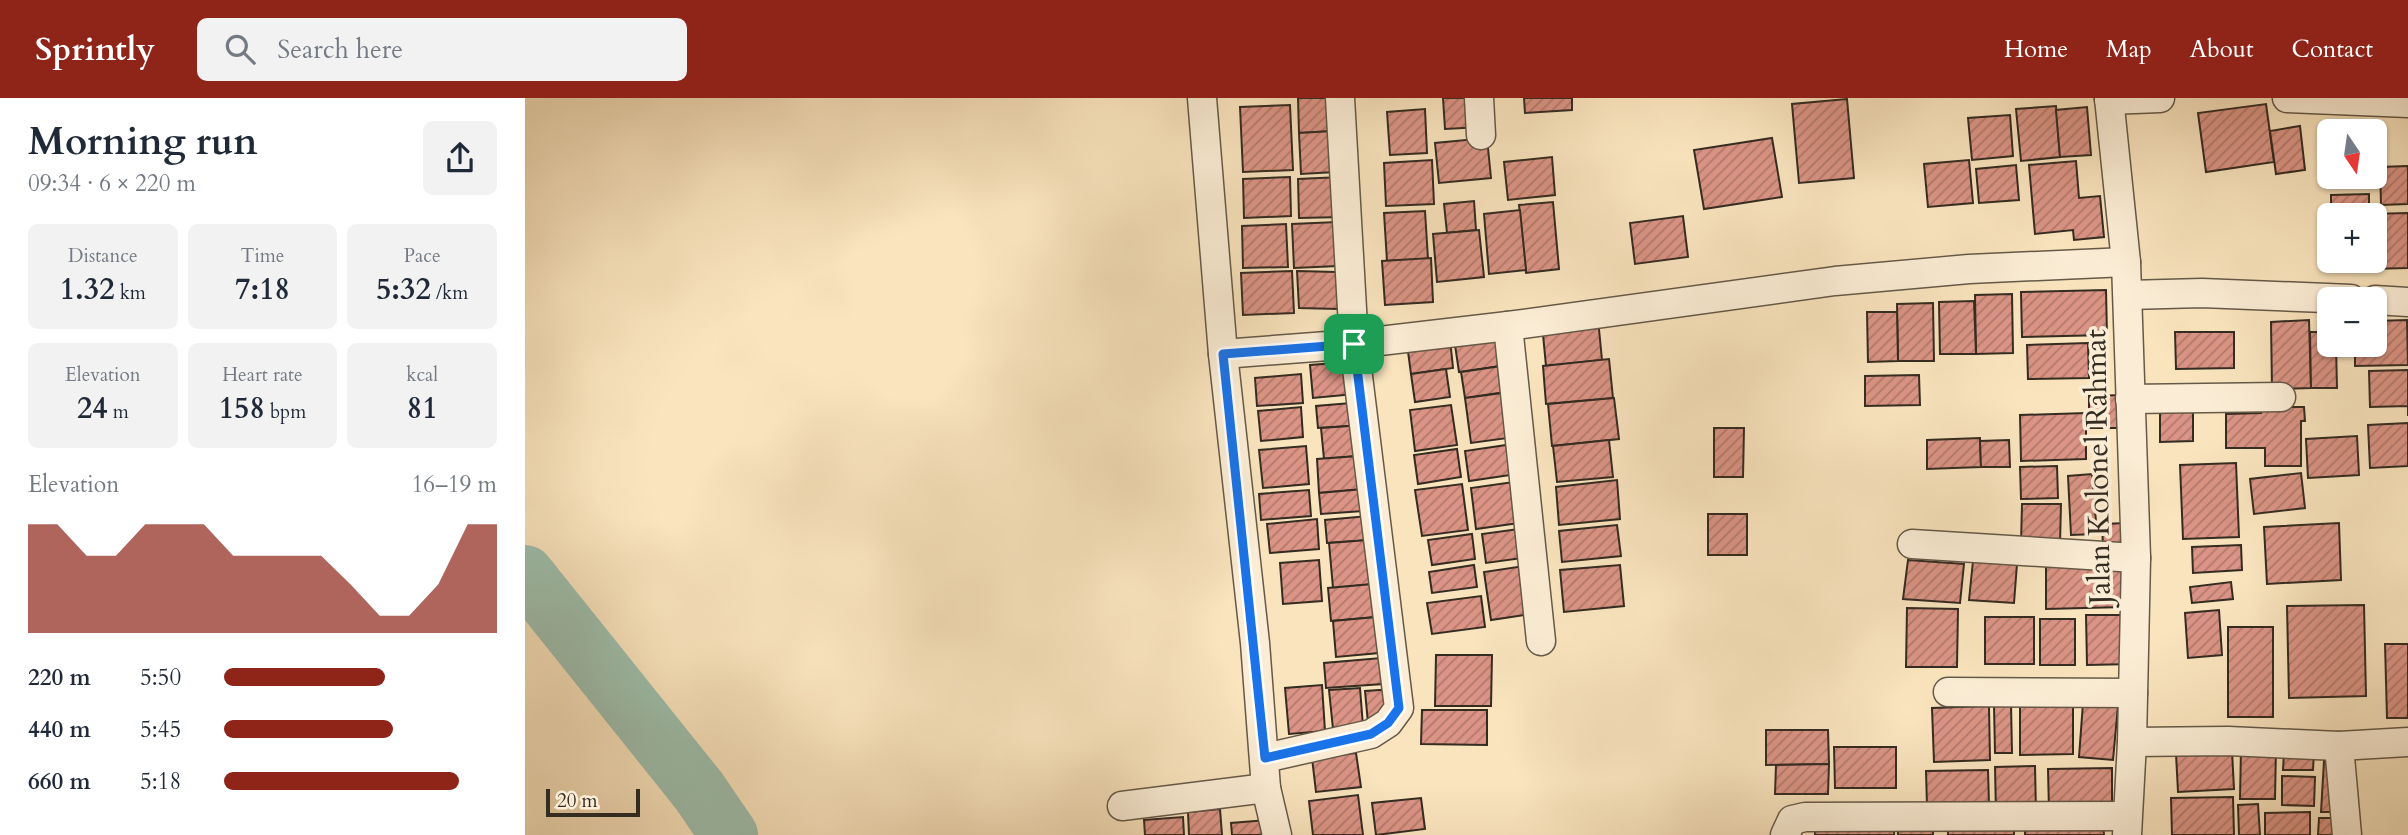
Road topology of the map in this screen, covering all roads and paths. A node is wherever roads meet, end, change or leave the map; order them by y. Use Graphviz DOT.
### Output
graph roads {
  1 [pos="1202,98"];
  2 [pos="1340,98"];
  3 [pos="1479,98"];
  4 [pos="2160,98"];
  5 [pos="2287,98"];
  6 [pos="2109,99"];
  7 [pos="2408,103"];
  8 [pos="1481,135"];
  9 [pos="2126,262"];
  10 [pos="2128,295"];
  11 [pos="2317,298"];
  12 [pos="2387,301"];
  13 [pos="2408,302"];
  14 [pos="1508,326"];
  15 [pos="1354,344"];
  16 [pos="1223,354"];
  17 [pos="2281,397"];
  18 [pos="2130,399"];
  19 [pos="1912,544"];
  20 [pos="2136,558"];
  21 [pos="1541,641"];
  22 [pos="1948,692"];
  23 [pos="2133,693"];
  24 [pos="2132,742"];
  25 [pos="2408,742"];
  26 [pos="2339,746"];
  27 [pos="1265,758"];
  28 [pos="1266,788"];
  29 [pos="1122,806"];
  30 [pos="2127,826"];
  31 [pos="1276,835"];
  32 [pos="1785,835"];
  33 [pos="2347,835"];
  1 -- 16 [label="street"];
  2 -- 15 [label="street"];
  3 -- 8 [label="street"];
  4 -- 6 [label="street"];
  5 -- 7 [label="street"];
  6 -- 9 [label="street, Jalan Kolonel Rahmat"];
  9 -- 10 [label="street, Jalan Kolonel Rahmat"];
  9 -- 14 [label="street"];
  10 -- 11 [label="street"];
  10 -- 18 [label="street, Jalan Kolonel Rahmat"];
  12 -- 13 [label="street"];
  14 -- 15 [label="street"];
  14 -- 21 [label="street"];
  15 -- 16 [label="street"];
  15 -- 27 [label="street"];
  16 -- 27 [label="street"];
  17 -- 18 [label="street"];
  18 -- 20 [label="street, Jalan Kolonel Rahmat"];
  19 -- 20 [label="street"];
  20 -- 23 [label="street, Jalan Kolonel Rahmat"];
  22 -- 23 [label="street"];
  23 -- 24 [label="street, Jalan Kolonel Rahmat"];
  24 -- 26 [label="street"];
  24 -- 30 [label="street, Jalan Kolonel Rahmat"];
  25 -- 26 [label="street"];
  26 -- 33 [label="street"];
  27 -- 28 [label="street"];
  28 -- 29 [label="street"];
  28 -- 31 [label="street"];
  30 -- 32 [label="street"];
}
